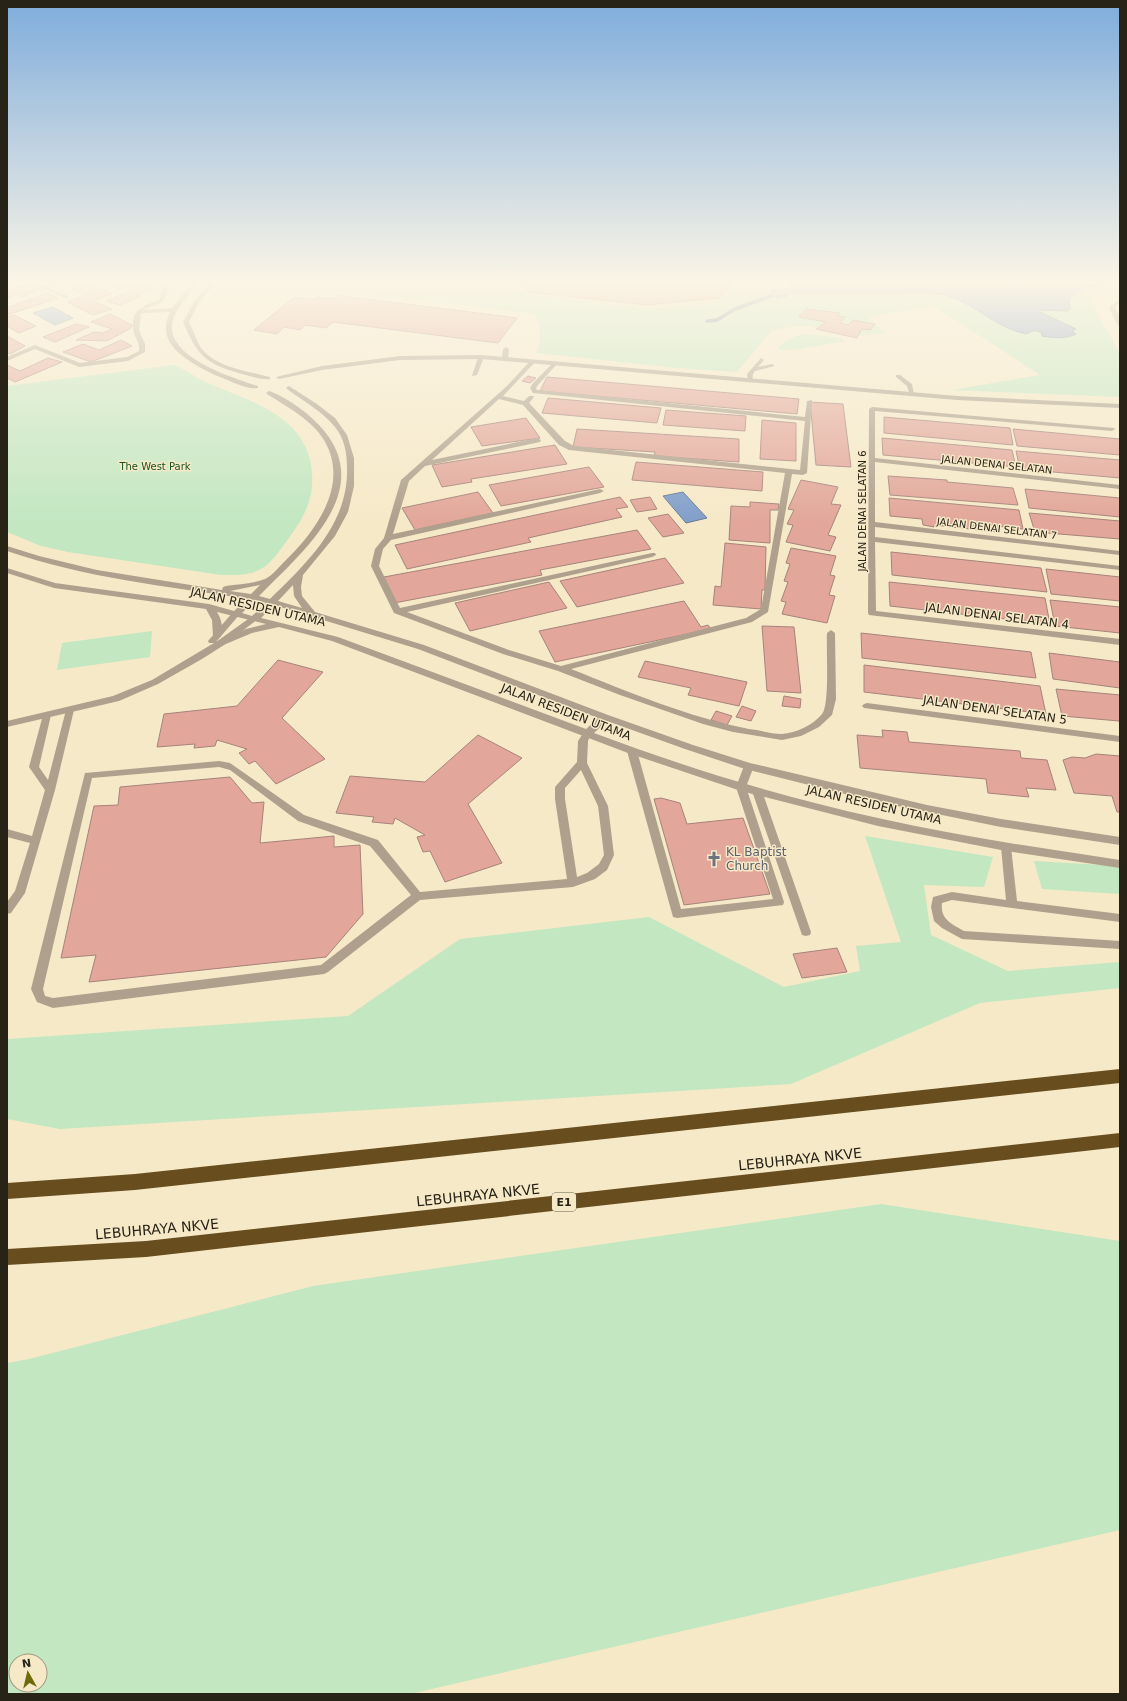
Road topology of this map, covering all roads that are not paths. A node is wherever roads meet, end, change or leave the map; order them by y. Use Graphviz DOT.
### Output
graph roads {
  1 [pos="75,363"];
  2 [pos="92,363"];
  3 [pos="201,363"];
  4 [pos="220,363"];
  5 [pos="358,363"];
  6 [pos="478,363"];
  7 [pos="531,363"];
  8 [pos="554,363"];
  9 [pos="558,363"];
  10 [pos="758,363"];
  11 [pos="346,365"];
  12 [pos="772,366"];
  13 [pos="753,370"];
  14 [pos="474,373"];
  15 [pos="898,376"];
  16 [pos="279,377"];
  17 [pos="268,378"];
  18 [pos="750,380"];
  19 [pos="294,384"];
  20 [pos="256,387"];
  21 [pos="535,392"];
  22 [pos="269,393"];
  23 [pos="912,394"];
  24 [pos="498,397"];
  25 [pos="810,401"];
  26 [pos="525,403"];
  27 [pos="1120,406"];
  28 [pos="808,419"];
  29 [pos="1112,429"];
  30 [pos="537,440"];
  31 [pos="872,460"];
  32 [pos="421,466"];
  33 [pos="788,471"];
  34 [pos="1120,487"];
  35 [pos="600,491"];
  36 [pos="871,524"];
  37 [pos="388,538"];
  38 [pos="871,539"];
  39 [pos="7,548"];
  40 [pos="1120,553"];
  41 [pos="652,555"];
  42 [pos="1120,568"];
  43 [pos="7,570"];
  44 [pos="299,574"];
  45 [pos="269,581"];
  46 [pos="210,590"];
  47 [pos="254,597"];
  48 [pos="272,602"];
  49 [pos="209,607"];
  50 [pos="397,611"];
  51 [pos="872,613"];
  52 [pos="236,614"];
  53 [pos="315,615"];
  54 [pos="254,619"];
  55 [pos="280,624"];
  56 [pos="831,633"];
  57 [pos="219,639"];
  58 [pos="1120,642"];
  59 [pos="561,669"];
  60 [pos="866,706"];
  61 [pos="70,710"];
  62 [pos="48,715"];
  63 [pos="605,717"];
  64 [pos="7,724"];
  65 [pos="587,734"];
  66 [pos="1120,740"];
  67 [pos="632,751"];
  68 [pos="582,763"];
  69 [pos="750,766"];
  70 [pos="741,787"];
  71 [pos="50,790"];
  72 [pos="757,791"];
  73 [pos="7,833"];
  74 [pos="36,841"];
  75 [pos="1120,841"];
  76 [pos="1006,847"];
  77 [pos="1120,864"];
  78 [pos="573,883"];
  79 [pos="418,896"];
  80 [pos="1012,905"];
  81 [pos="7,910"];
  82 [pos="1120,918"];
  83 [pos="806,932"];
  84 [pos="1120,945"];
  85 [pos="1120,1076"];
  86 [pos="1120,1140"];
  87 [pos="7,1191"];
  88 [pos="7,1257"];
  1 -- 2 [label="lane"];
  3 -- 20 [label="street"];
  4 -- 17 [label="street"];
  5 -- 11 [label="street"];
  6 -- 14 [label="lane"];
  7 -- 24 [label="street"];
  8 -- 21 [label="street"];
  9 -- 18 [label="street"];
  10 -- 13 [label="lane"];
  11 -- 16 [label="street"];
  11 -- 19 [label="street"];
  12 -- 13 [label="lane"];
  13 -- 18 [label="lane"];
  15 -- 23 [label="lane"];
  16 -- 17 [label="street"];
  16 -- 19 [label="street"];
  17 -- 20 [label="street"];
  18 -- 23 [label="street"];
  19 -- 22 [label="street"];
  19 -- 44 [label="street"];
  20 -- 22 [label="street"];
  21 -- 26 [label="street"];
  21 -- 28 [label="street"];
  22 -- 45 [label="street"];
  23 -- 27 [label="street"];
  24 -- 26 [label="street"];
  24 -- 32 [label="street"];
  25 -- 28 [label="street"];
  26 -- 33 [label="street"];
  28 -- 33 [label="street"];
  29 -- 31 [label="street, JALAN DENAI SELATAN 6"];
  30 -- 32 [label="street"];
  31 -- 34 [label="street, JALAN DENAI SELATAN"];
  31 -- 36 [label="street, JALAN DENAI SELATAN 6"];
  32 -- 37 [label="street"];
  33 -- 59 [label="street"];
  35 -- 37 [label="street"];
  36 -- 38 [label="street, JALAN DENAI SELATAN 6"];
  36 -- 40 [label="street, JALAN DENAI SELATAN 7"];
  37 -- 50 [label="street"];
  38 -- 42 [label="street"];
  38 -- 51 [label="street, JALAN DENAI SELATAN 6"];
  39 -- 46 [label="street, JALAN RESIDEN UTAMA"];
  41 -- 50 [label="street"];
  43 -- 49 [label="street, JALAN RESIDEN UTAMA"];
  44 -- 48 [label="street"];
  44 -- 53 [label="street"];
  45 -- 46 [label="street"];
  45 -- 47 [label="street"];
  46 -- 47 [label="street, JALAN RESIDEN UTAMA"];
  47 -- 48 [label="street, JALAN RESIDEN UTAMA"];
  47 -- 52 [label="street"];
  48 -- 53 [label="street, JALAN RESIDEN UTAMA"];
  48 -- 54 [label="street"];
  49 -- 52 [label="street, JALAN RESIDEN UTAMA"];
  49 -- 57 [label="street"];
  50 -- 59 [label="street"];
  51 -- 58 [label="street, JALAN DENAI SELATAN 4"];
  52 -- 54 [label="street, JALAN RESIDEN UTAMA"];
  52 -- 57 [label="street"];
  53 -- 63 [label="street, JALAN RESIDEN UTAMA"];
  54 -- 55 [label="street, JALAN RESIDEN UTAMA"];
  54 -- 57 [label="street"];
  55 -- 57 [label="street"];
  55 -- 65 [label="street, JALAN RESIDEN UTAMA"];
  56 -- 59 [label="street"];
  57 -- 61 [label="street"];
  60 -- 66 [label="street, JALAN DENAI SELATAN 5"];
  61 -- 62 [label="street"];
  61 -- 71 [label="lane"];
  62 -- 64 [label="street"];
  62 -- 71 [label="lane"];
  63 -- 65 [label="street"];
  63 -- 69 [label="street, JALAN RESIDEN UTAMA"];
  65 -- 67 [label="street, JALAN RESIDEN UTAMA"];
  65 -- 68 [label="lane"];
  67 -- 70 [label="street, JALAN RESIDEN UTAMA"];
  67 -- 70 [label="lane"];
  68 -- 78 [label="lane"];
  68 -- 78 [label="lane"];
  69 -- 70 [label="lane"];
  69 -- 75 [label="street, JALAN RESIDEN UTAMA"];
  70 -- 72 [label="street, JALAN RESIDEN UTAMA"];
  71 -- 74 [label="lane"];
  72 -- 76 [label="street, JALAN RESIDEN UTAMA"];
  72 -- 83 [label="lane"];
  73 -- 74 [label="lane"];
  74 -- 81 [label="lane"];
  76 -- 77 [label="street, JALAN RESIDEN UTAMA"];
  76 -- 80 [label="lane"];
  78 -- 79 [label="lane"];
  79 -- 79 [label="lane"];
  80 -- 82 [label="lane"];
  80 -- 84 [label="lane"];
  85 -- 87 [label="highway"];
  86 -- 88 [label="highway, LEBUHRAYA NKVE / E1"];
}
